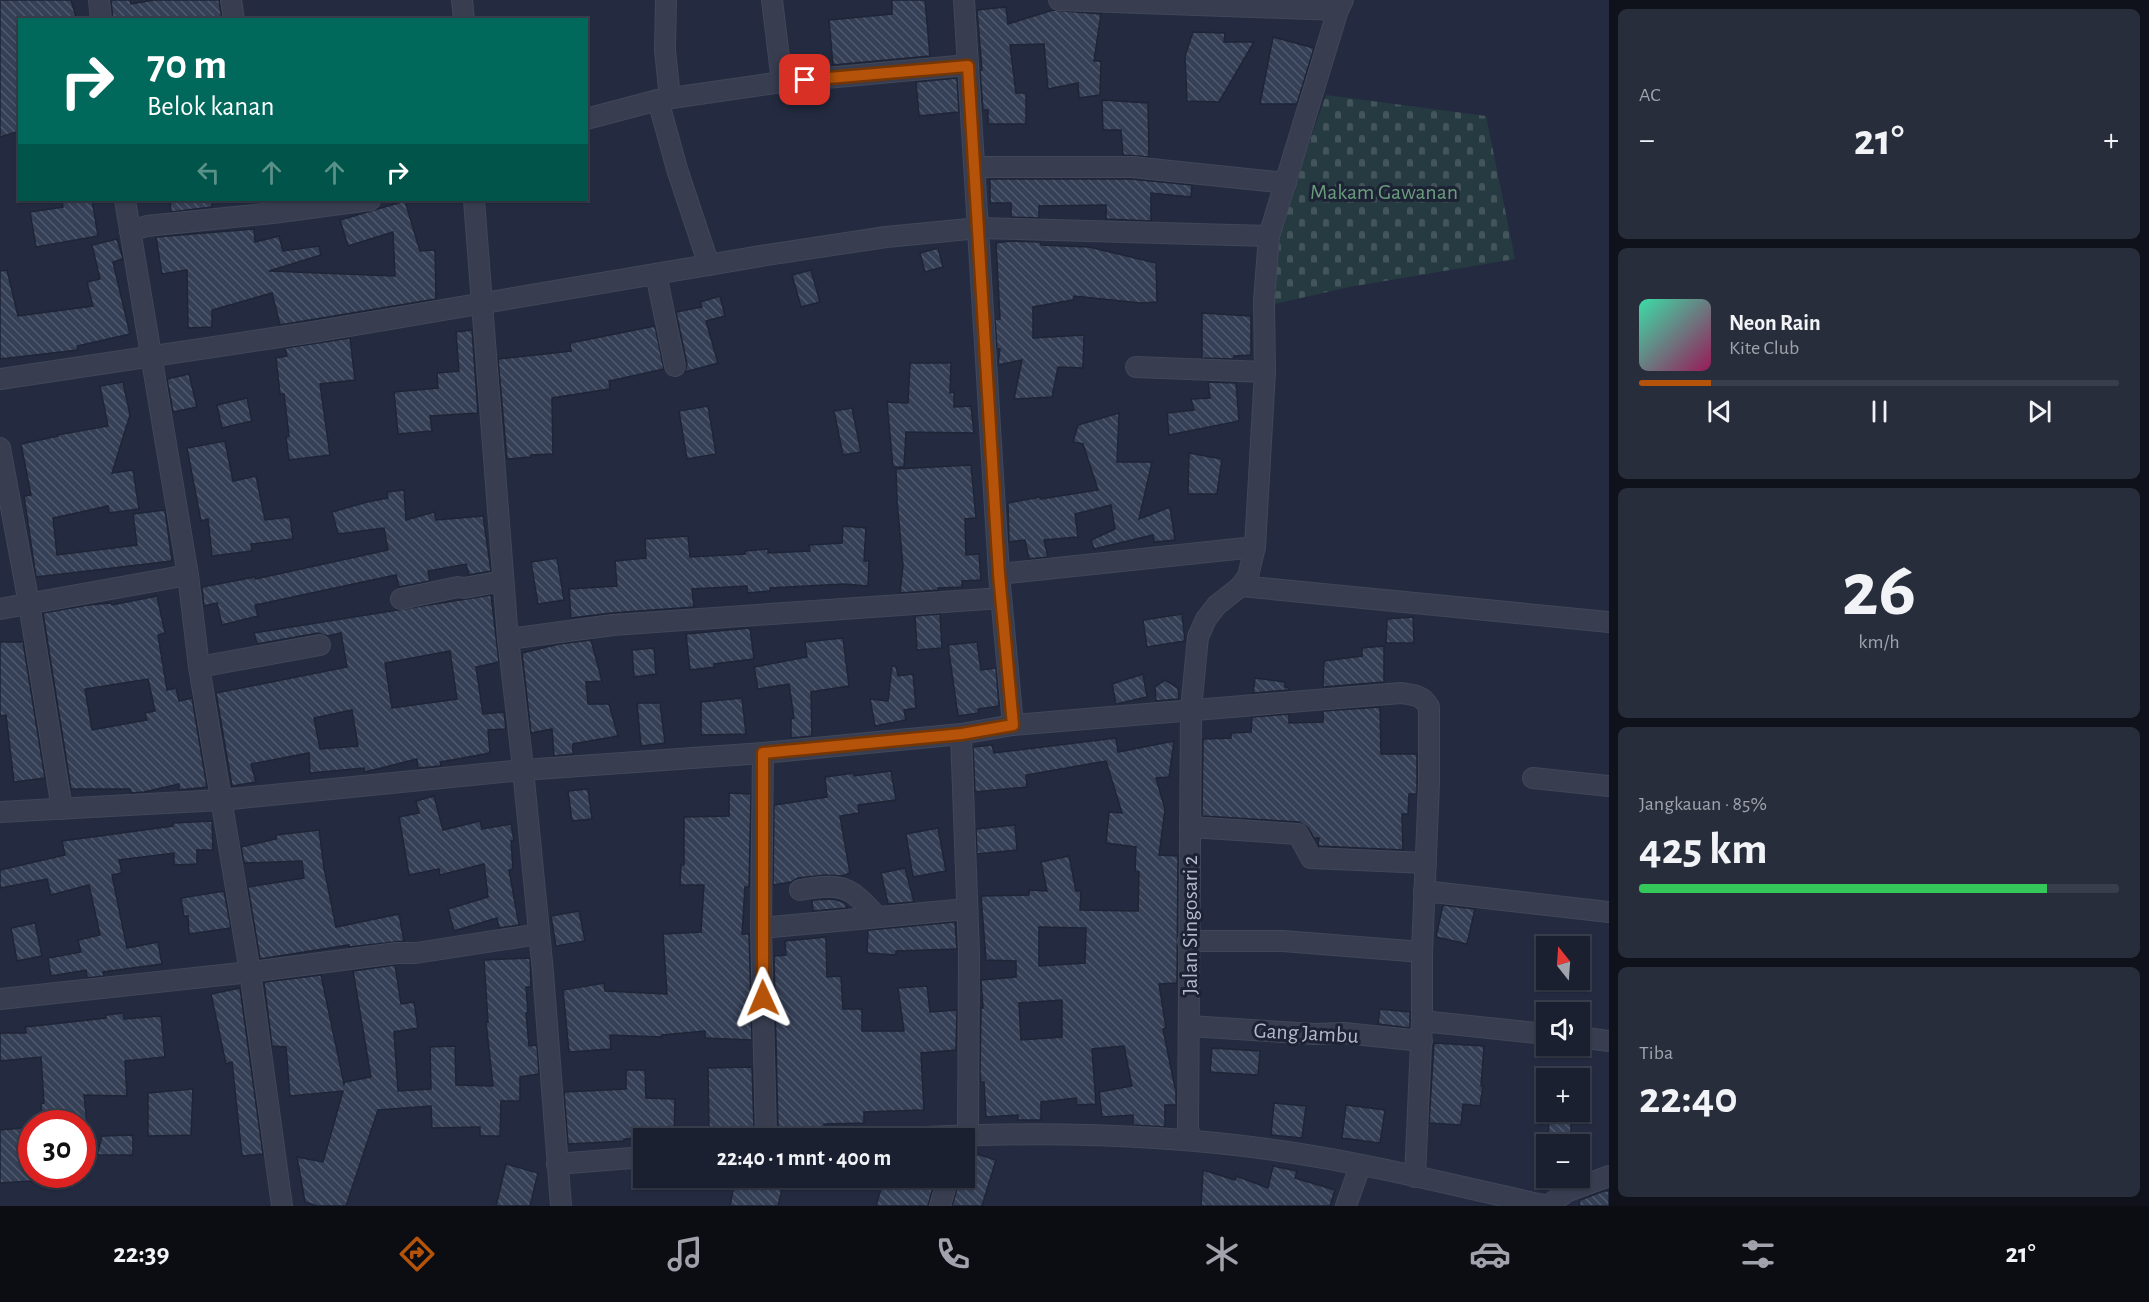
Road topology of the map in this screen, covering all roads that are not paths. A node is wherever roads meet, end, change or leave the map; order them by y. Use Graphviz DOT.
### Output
graph roads {
  1 [pos="99,0"];
  2 [pos="231,0"];
  3 [pos="462,0"];
  4 [pos="666,0"];
  5 [pos="772,0"];
  6 [pos="964,0"];
  7 [pos="1059,0"];
  8 [pos="1340,5"];
  9 [pos="101,18"];
  10 [pos="234,18"];
  11 [pos="464,18"];
  12 [pos="968,66"];
  13 [pos="782,82"];
  14 [pos="664,99"];
  15 [pos="588,118"];
  16 [pos="975,167"];
  17 [pos="1286,183"];
  18 [pos="125,201"];
  19 [pos="354,201"];
  20 [pos="474,201"];
  21 [pos="272,206"];
  22 [pos="979,228"];
  23 [pos="130,231"];
  24 [pos="1269,236"];
  25 [pos="709,265"];
  26 [pos="656,274"];
  27 [pos="481,305"];
  28 [pos="151,356"];
  29 [pos="675,366"];
  30 [pos="1136,367"];
  31 [pos="1265,372"];
  32 [pos="0,379"];
  33 [pos="0,448"];
  34 [pos="1255,547"];
  35 [pos="999,574"];
  36 [pos="188,575"];
  37 [pos="503,581"];
  38 [pos="1241,586"];
  39 [pos="401,598"];
  40 [pos="1001,598"];
  41 [pos="29,604"];
  42 [pos="0,609"];
  43 [pos="1609,622"];
  44 [pos="508,639"];
  45 [pos="320,645"];
  46 [pos="199,667"];
  47 [pos="1191,709"];
  48 [pos="1013,725"];
  49 [pos="962,734"];
  50 [pos="763,753"];
  51 [pos="523,770"];
  52 [pos="1533,778"];
  53 [pos="1609,786"];
  54 [pos="221,800"];
  55 [pos="62,809"];
  56 [pos="0,812"];
  57 [pos="1190,827"];
  58 [pos="1426,864"];
  59 [pos="800,890"];
  60 [pos="1425,891"];
  61 [pos="967,909"];
  62 [pos="1609,912"];
  63 [pos="877,917"];
  64 [pos="761,928"];
  65 [pos="539,934"];
  66 [pos="1188,940"];
  67 [pos="1422,952"];
  68 [pos="250,972"];
  69 [pos="0,999"];
  70 [pos="1422,1022"];
  71 [pos="1190,1026"];
  72 [pos="1536,1033"];
  73 [pos="1590,1038"];
  74 [pos="1422,1041"];
  75 [pos="1609,1041"];
  76 [pos="766,1128"];
  77 [pos="966,1128"];
  78 [pos="975,1137"];
  79 [pos="1190,1140"];
  80 [pos="633,1158"];
  81 [pos="557,1164"];
  82 [pos="1360,1166"];
  83 [pos="1609,1176"];
  84 [pos="1415,1177"];
  85 [pos="945,1188"];
  86 [pos="282,1206"];
  87 [pos="561,1206"];
  88 [pos="940,1206"];
  89 [pos="1346,1206"];
  90 [pos="1548,1206"];
  1 -- 9 [label="street"];
  2 -- 10 [label="street"];
  3 -- 11 [label="street"];
  4 -- 14 [label="street"];
  5 -- 13 [label="street"];
  6 -- 12 [label="street"];
  7 -- 8 [label="street"];
  8 -- 17 [label="street"];
  12 -- 13 [label="street"];
  12 -- 16 [label="street"];
  13 -- 14 [label="street"];
  14 -- 15 [label="street"];
  14 -- 25 [label="street"];
  16 -- 17 [label="street"];
  16 -- 22 [label="street"];
  17 -- 24 [label="street"];
  18 -- 23 [label="street"];
  19 -- 21 [label="street"];
  20 -- 27 [label="street"];
  21 -- 23 [label="street"];
  22 -- 24 [label="street"];
  22 -- 25 [label="street"];
  22 -- 35 [label="street"];
  23 -- 28 [label="street"];
  24 -- 31 [label="street"];
  25 -- 26 [label="street"];
  26 -- 27 [label="street"];
  26 -- 29 [label="street"];
  27 -- 28 [label="street"];
  27 -- 37 [label="street"];
  28 -- 32 [label="street"];
  28 -- 36 [label="street"];
  30 -- 31 [label="street"];
  31 -- 34 [label="street"];
  33 -- 41 [label="street"];
  34 -- 35 [label="street"];
  34 -- 38 [label="street"];
  35 -- 40 [label="street"];
  36 -- 41 [label="street"];
  36 -- 46 [label="street"];
  37 -- 39 [label="street"];
  37 -- 44 [label="street"];
  38 -- 43 [label="street"];
  38 -- 47 [label="street, Jalan Singosari 2"];
  40 -- 44 [label="street"];
  40 -- 48 [label="street"];
  41 -- 42 [label="street"];
  41 -- 55 [label="street"];
  44 -- 51 [label="street"];
  45 -- 46 [label="street"];
  46 -- 54 [label="street"];
  47 -- 48 [label="street"];
  47 -- 57 [label="street, Jalan Singosari 2"];
  47 -- 58 [label="street"];
  48 -- 49 [label="street"];
  49 -- 50 [label="street"];
  49 -- 61 [label="street"];
  50 -- 51 [label="street"];
  50 -- 64 [label="street"];
  51 -- 54 [label="street"];
  51 -- 65 [label="street"];
  52 -- 53 [label="street"];
  54 -- 55 [label="street"];
  54 -- 68 [label="street"];
  55 -- 56 [label="street"];
  57 -- 58 [label="street"];
  57 -- 66 [label="street, Jalan Singosari 2"];
  58 -- 60 [label="street"];
  59 -- 63 [label="street"];
  60 -- 62 [label="street"];
  60 -- 67 [label="street"];
  61 -- 63 [label="street"];
  61 -- 77 [label="street"];
  63 -- 64 [label="street"];
  64 -- 76 [label="street"];
  65 -- 68 [label="street"];
  65 -- 81 [label="street"];
  66 -- 67 [label="street"];
  66 -- 71 [label="street, Jalan Singosari 2"];
  67 -- 70 [label="street"];
  68 -- 69 [label="street"];
  68 -- 86 [label="street"];
  70 -- 72 [label="street"];
  70 -- 74 [label="street"];
  71 -- 74 [label="street, Gang Jambu"];
  71 -- 79 [label="street, Jalan Singosari 2"];
  73 -- 75 [label="street"];
  74 -- 84 [label="street"];
  78 -- 79 [label="street"];
  79 -- 82 [label="street"];
  80 -- 81 [label="street"];
  81 -- 87 [label="street"];
  82 -- 84 [label="street"];
  82 -- 89 [label="street"];
  83 -- 90 [label="street"];
  84 -- 90 [label="street"];
  85 -- 88 [label="street"];
}
